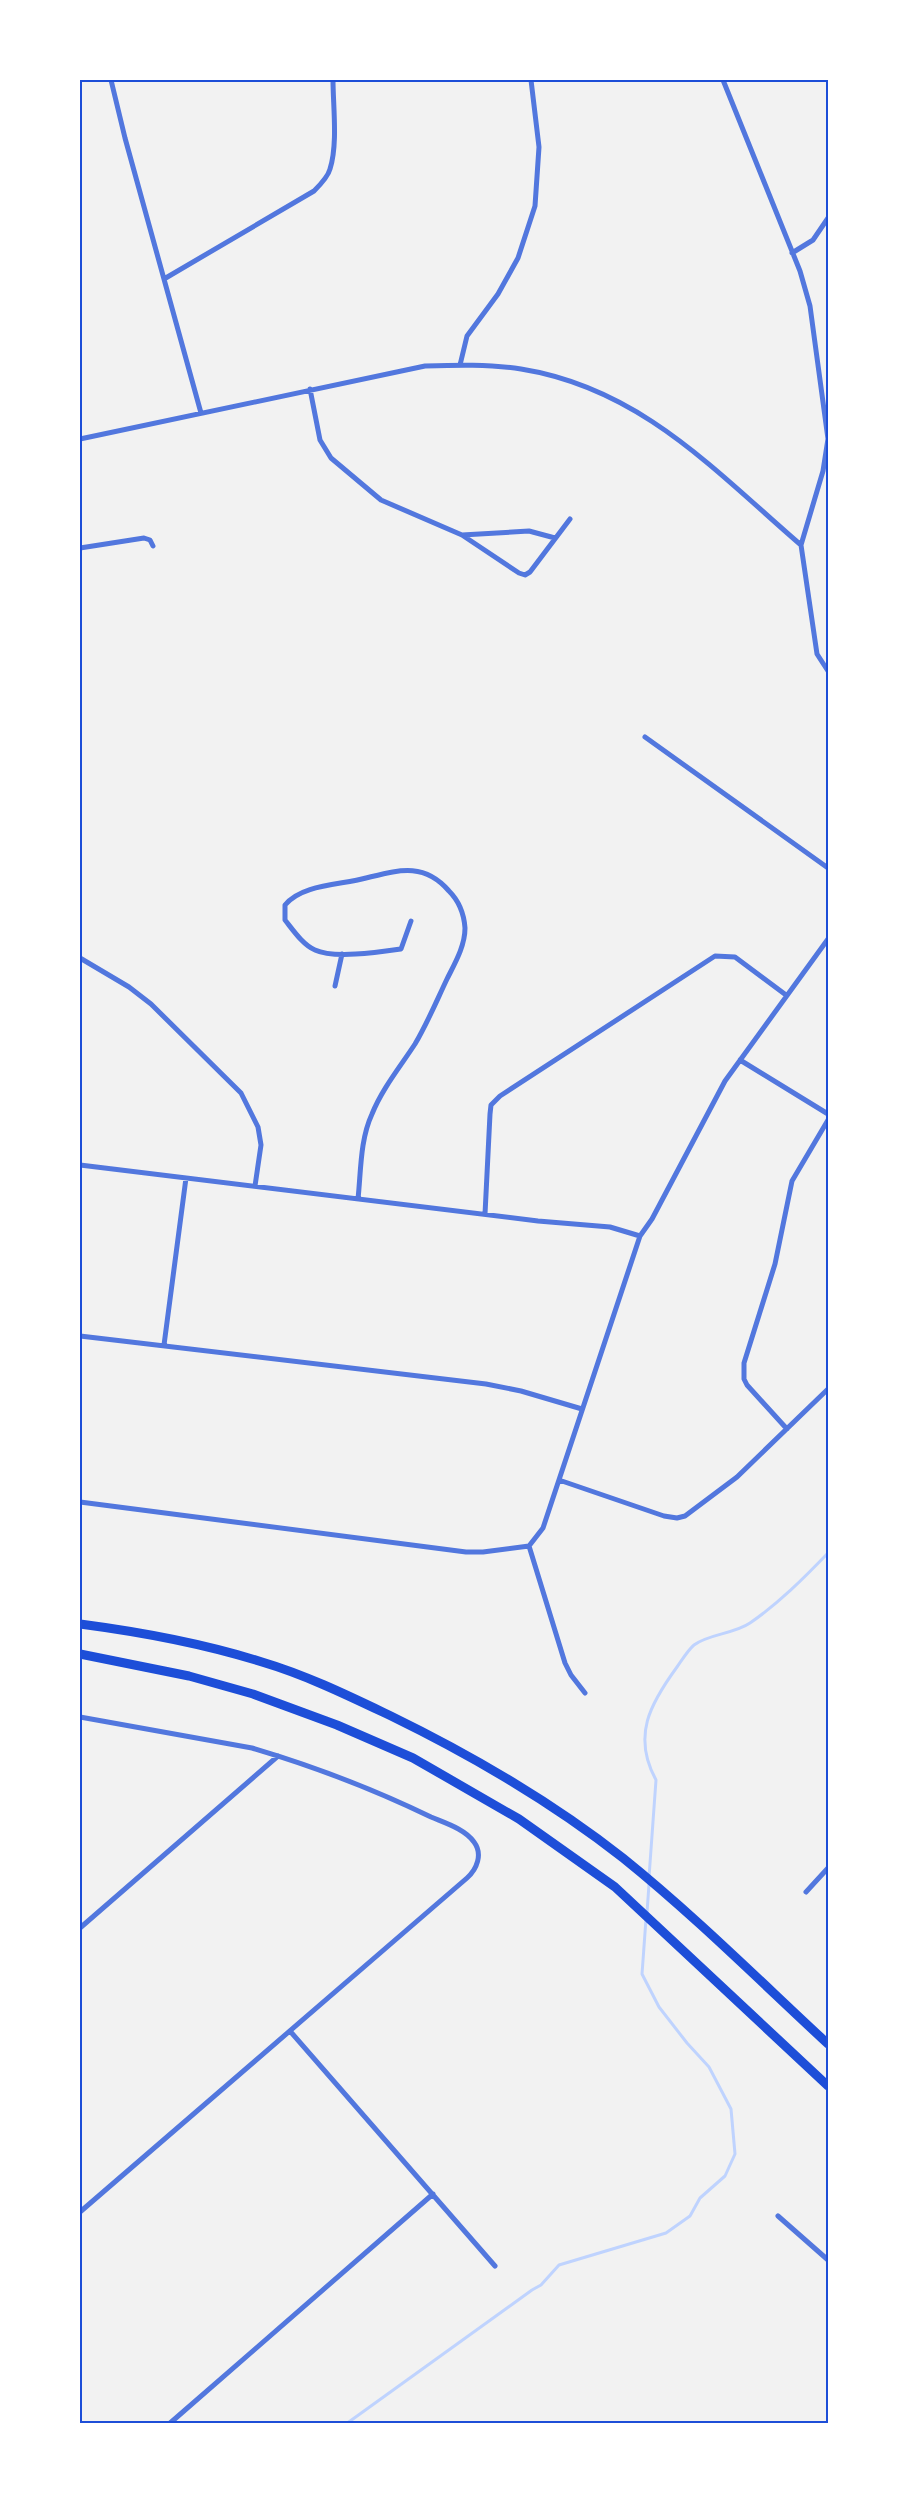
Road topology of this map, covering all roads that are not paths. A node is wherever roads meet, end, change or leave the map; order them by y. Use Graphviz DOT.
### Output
graph roads {
  1 [pos="111,80"];
  2 [pos="333,80"];
  3 [pos="531,80"];
  4 [pos="723,80"];
  5 [pos="828,218"];
  6 [pos="792,253"];
  7 [pos="164,279"];
  8 [pos="460,365"];
  9 [pos="310,389"];
  10 [pos="201,413"];
  11 [pos="80,439"];
  12 [pos="570,519"];
  13 [pos="462,535"];
  14 [pos="555,537"];
  15 [pos="801,545"];
  16 [pos="153,546"];
  17 [pos="80,548"];
  18 [pos="828,671"];
  19 [pos="645,737"];
  20 [pos="828,868"];
  21 [pos="411,921"];
  22 [pos="828,939"];
  23 [pos="342,954"];
  24 [pos="80,958"];
  25 [pos="335,986"];
  26 [pos="786,995"];
  27 [pos="740,1060"];
  28 [pos="828,1114"];
  29 [pos="828,1120"];
  30 [pos="80,1165"];
  31 [pos="186,1178"];
  32 [pos="255,1186"];
  33 [pos="358,1199"];
  34 [pos="485,1214"];
  35 [pos="640,1236"];
  36 [pos="80,1336"];
  37 [pos="164,1345"];
  38 [pos="828,1389"];
  39 [pos="582,1409"];
  40 [pos="787,1429"];
  41 [pos="559,1480"];
  42 [pos="80,1502"];
  43 [pos="529,1546"];
  44 [pos="80,1619"];
  45 [pos="80,1624"];
  46 [pos="132,1631"];
  47 [pos="80,1654"];
  48 [pos="585,1693"];
  49 [pos="80,1717"];
  50 [pos="278,1756"];
  51 [pos="828,1869"];
  52 [pos="806,1892"];
  53 [pos="80,1928"];
  54 [pos="290,2031"];
  55 [pos="828,2044"];
  56 [pos="828,2086"];
  57 [pos="433,2194"];
  58 [pos="80,2212"];
  59 [pos="778,2216"];
  60 [pos="828,2260"];
  61 [pos="495,2266"];
  62 [pos="169,2424"];
  1 -- 7 [label="street"];
  2 -- 7 [label="street"];
  3 -- 8 [label="street"];
  4 -- 6 [label="street"];
  5 -- 6 [label="street"];
  6 -- 15 [label="street"];
  7 -- 10 [label="street"];
  8 -- 9 [label="street"];
  8 -- 15 [label="street"];
  9 -- 10 [label="street"];
  9 -- 13 [label="street"];
  10 -- 11 [label="street"];
  12 -- 14 [label="street"];
  13 -- 14 [label="street"];
  13 -- 14 [label="street"];
  15 -- 18 [label="street"];
  16 -- 17 [label="street"];
  19 -- 20 [label="street"];
  21 -- 23 [label="street"];
  22 -- 26 [label="street"];
  23 -- 25 [label="street"];
  23 -- 33 [label="street"];
  24 -- 32 [label="street"];
  26 -- 27 [label="street"];
  26 -- 34 [label="street"];
  27 -- 28 [label="street"];
  27 -- 35 [label="street"];
  29 -- 40 [label="street"];
  30 -- 31 [label="street"];
  31 -- 32 [label="street"];
  31 -- 37 [label="street"];
  32 -- 33 [label="street"];
  33 -- 34 [label="street"];
  34 -- 35 [label="street"];
  35 -- 39 [label="street"];
  36 -- 37 [label="street"];
  37 -- 39 [label="street"];
  38 -- 40 [label="street"];
  39 -- 41 [label="street"];
  40 -- 41 [label="street"];
  41 -- 43 [label="street"];
  42 -- 43 [label="street"];
  43 -- 48 [label="street"];
  44 -- 46 [label="highway"];
  45 -- 46 [label="highway"];
  46 -- 55 [label="highway"];
  47 -- 56 [label="highway"];
  49 -- 50 [label="street"];
  50 -- 53 [label="street"];
  50 -- 54 [label="street"];
  51 -- 52 [label="street"];
  54 -- 57 [label="street"];
  54 -- 58 [label="street"];
  57 -- 61 [label="street"];
  57 -- 62 [label="street"];
  59 -- 60 [label="street"];
}
